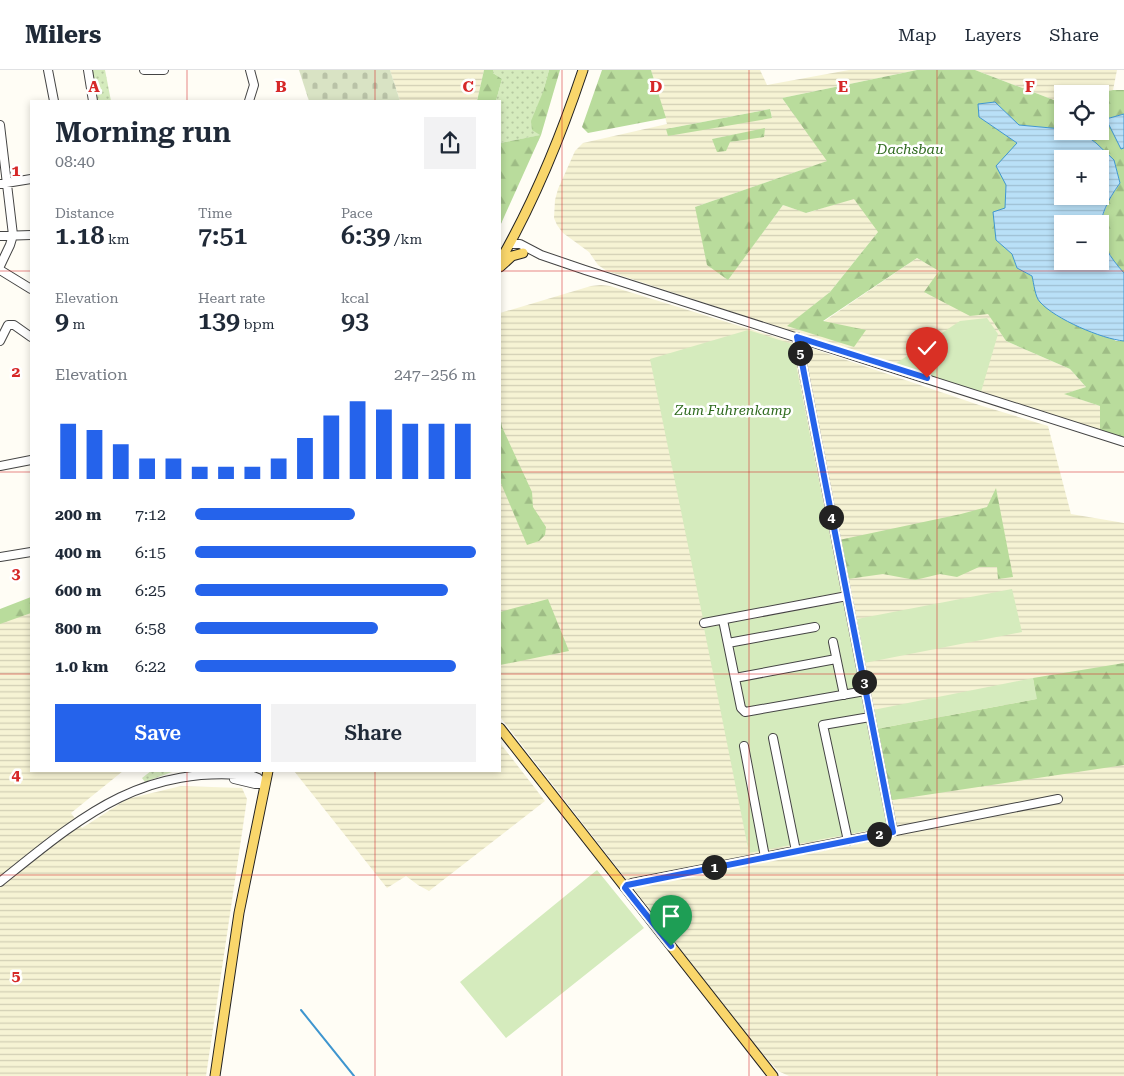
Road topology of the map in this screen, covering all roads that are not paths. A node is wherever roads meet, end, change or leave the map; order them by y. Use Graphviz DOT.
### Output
graph roads {
  1 [pos="48,70"];
  2 [pos="88,70"];
  3 [pos="144,70"];
  4 [pos="164,70"];
  5 [pos="250,70"];
  6 [pos="583,70"];
  7 [pos="54,100"];
  8 [pos="93,100"];
  9 [pos="249,100"];
  10 [pos="0,125"];
  11 [pos="30,178"];
  12 [pos="4,184"];
  13 [pos="13,235"];
  14 [pos="30,235"];
  15 [pos="0,236"];
  16 [pos="510,244"];
  17 [pos="523,253"];
  18 [pos="541,255"];
  19 [pos="501,259"];
  20 [pos="0,266"];
  21 [pos="501,266"];
  22 [pos="0,270"];
  23 [pos="30,287"];
  24 [pos="30,336"];
  25 [pos="797,337"];
  26 [pos="0,341"];
  27 [pos="1124,442"];
  28 [pos="30,460"];
  29 [pos="0,466"];
  30 [pos="30,552"];
  31 [pos="0,557"];
  32 [pos="847,596"];
  33 [pos="723,620"];
  34 [pos="704,623"];
  35 [pos="815,627"];
  36 [pos="833,642"];
  37 [pos="728,643"];
  38 [pos="836,659"];
  39 [pos="735,678"];
  40 [pos="866,691"];
  41 [pos="844,695"];
  42 [pos="870,717"];
  43 [pos="501,729"];
  44 [pos="773,738"];
  45 [pos="744,746"];
  46 [pos="253,772"];
  47 [pos="268,772"];
  48 [pos="245,775"];
  49 [pos="217,776"];
  50 [pos="264,784"];
  51 [pos="1058,799"];
  52 [pos="893,832"];
  53 [pos="848,841"];
  54 [pos="796,850"];
  55 [pos="765,857"];
  56 [pos="0,882"];
  57 [pos="625,888"];
  58 [pos="215,1076"];
  59 [pos="773,1076"];
  1 -- 7 [label="street"];
  2 -- 8 [label="street"];
  3 -- 4 [label="street"];
  5 -- 9 [label="street"];
  6 -- 16 [label="main road"];
  10 -- 12 [label="street"];
  11 -- 12 [label="street"];
  12 -- 13 [label="street"];
  13 -- 14 [label="street"];
  13 -- 15 [label="street"];
  13 -- 20 [label="street"];
  16 -- 17 [label="street"];
  16 -- 18 [label="street"];
  16 -- 19 [label="main road"];
  17 -- 18 [label="street"];
  17 -- 21 [label="main road"];
  18 -- 25 [label="street"];
  22 -- 23 [label="street"];
  24 -- 26 [label="street"];
  25 -- 27 [label="street"];
  25 -- 32 [label="street"];
  28 -- 29 [label="street"];
  30 -- 31 [label="street"];
  32 -- 33 [label="street"];
  32 -- 40 [label="street"];
  33 -- 34 [label="street"];
  33 -- 37 [label="street"];
  35 -- 37 [label="street"];
  36 -- 38 [label="street"];
  37 -- 39 [label="street"];
  38 -- 39 [label="street"];
  38 -- 41 [label="street"];
  39 -- 41 [label="street"];
  40 -- 41 [label="street"];
  40 -- 42 [label="street"];
  42 -- 52 [label="street"];
  42 -- 53 [label="street"];
  43 -- 57 [label="main road"];
  44 -- 54 [label="street"];
  45 -- 55 [label="street"];
  46 -- 48 [label="street"];
  47 -- 50 [label="main road"];
  48 -- 49 [label="street"];
  48 -- 50 [label="street"];
  49 -- 50 [label="street"];
  49 -- 56 [label="street"];
  50 -- 58 [label="main road"];
  51 -- 52 [label="street"];
  52 -- 53 [label="street"];
  53 -- 54 [label="street"];
  54 -- 55 [label="street"];
  55 -- 57 [label="street"];
  57 -- 59 [label="main road"];
}
